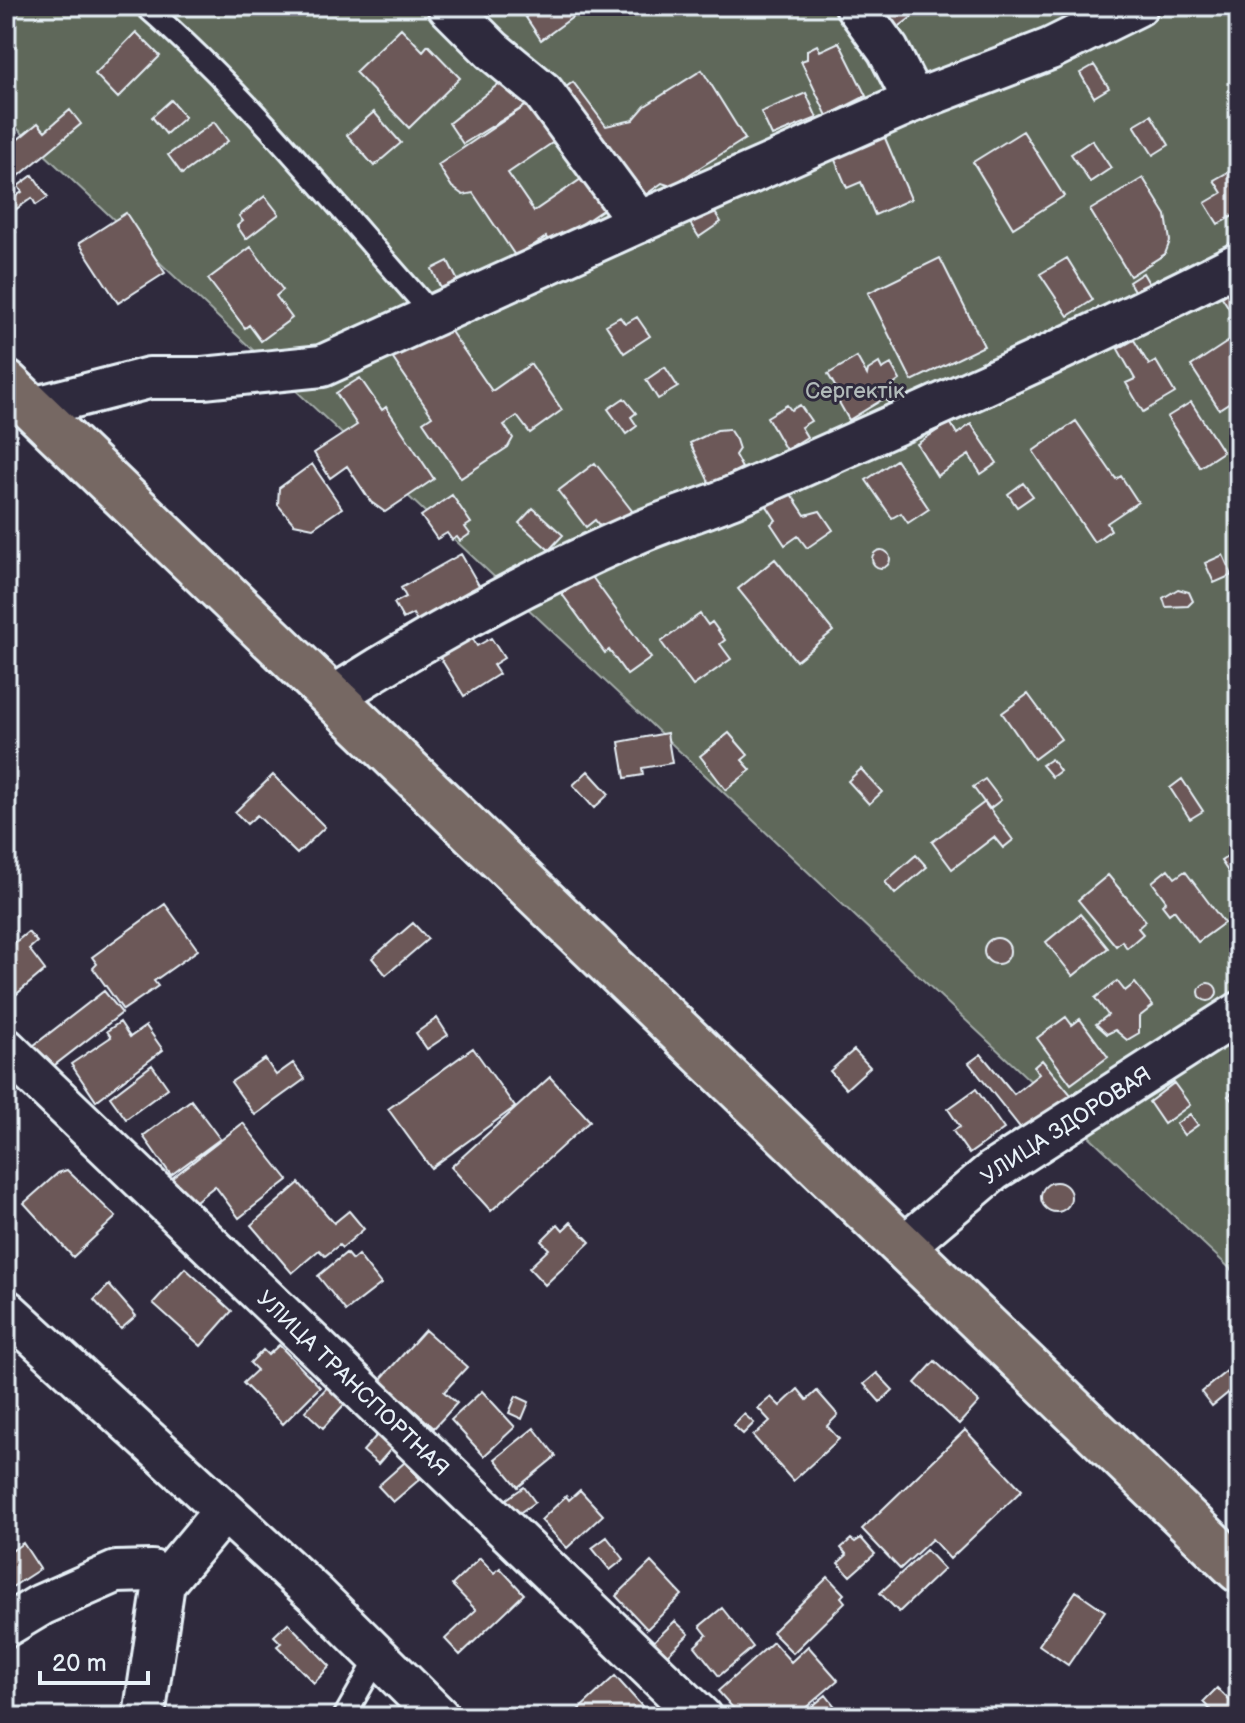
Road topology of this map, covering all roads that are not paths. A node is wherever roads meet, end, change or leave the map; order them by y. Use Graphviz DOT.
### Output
graph roads {
  1 [pos="145,6"];
  2 [pos="448,6"];
  3 [pos="856,6"];
  4 [pos="1137,6"];
  5 [pos="914,101"];
  6 [pos="639,222"];
  7 [pos="1239,263"];
  8 [pos="435,317"];
  9 [pos="19,396"];
  10 [pos="331,698"];
  11 [pos="1239,1013"];
  12 [pos="6,1049"];
  13 [pos="903,1247"];
  14 [pos="6,1310"];
  15 [pos="224,1511"];
  16 [pos="1239,1570"];
  17 [pos="164,1583"];
  18 [pos="6,1626"];
  19 [pos="378,1657"];
  20 [pos="144,1717"];
  21 [pos="344,1717"];
  22 [pos="439,1717"];
  23 [pos="701,1717"];
  1 -- 8 [label="lane"];
  2 -- 6 [label="street"];
  3 -- 5 [label="street"];
  4 -- 5 [label="street"];
  5 -- 6 [label="street"];
  6 -- 8 [label="street"];
  7 -- 10 [label="street"];
  8 -- 9 [label="street"];
  9 -- 10 [label="main road"];
  10 -- 13 [label="main road"];
  11 -- 13 [label="street, УЛИЦА ЗДОРОВАЯ"];
  12 -- 23 [label="street, УЛИЦА ТРАНСПОРТНАЯ"];
  13 -- 16 [label="main road"];
  14 -- 15 [label="street"];
  15 -- 17 [label="street"];
  15 -- 19 [label="street"];
  17 -- 18 [label="street"];
  17 -- 20 [label="street"];
  19 -- 21 [label="lane"];
  19 -- 22 [label="street"];
}
